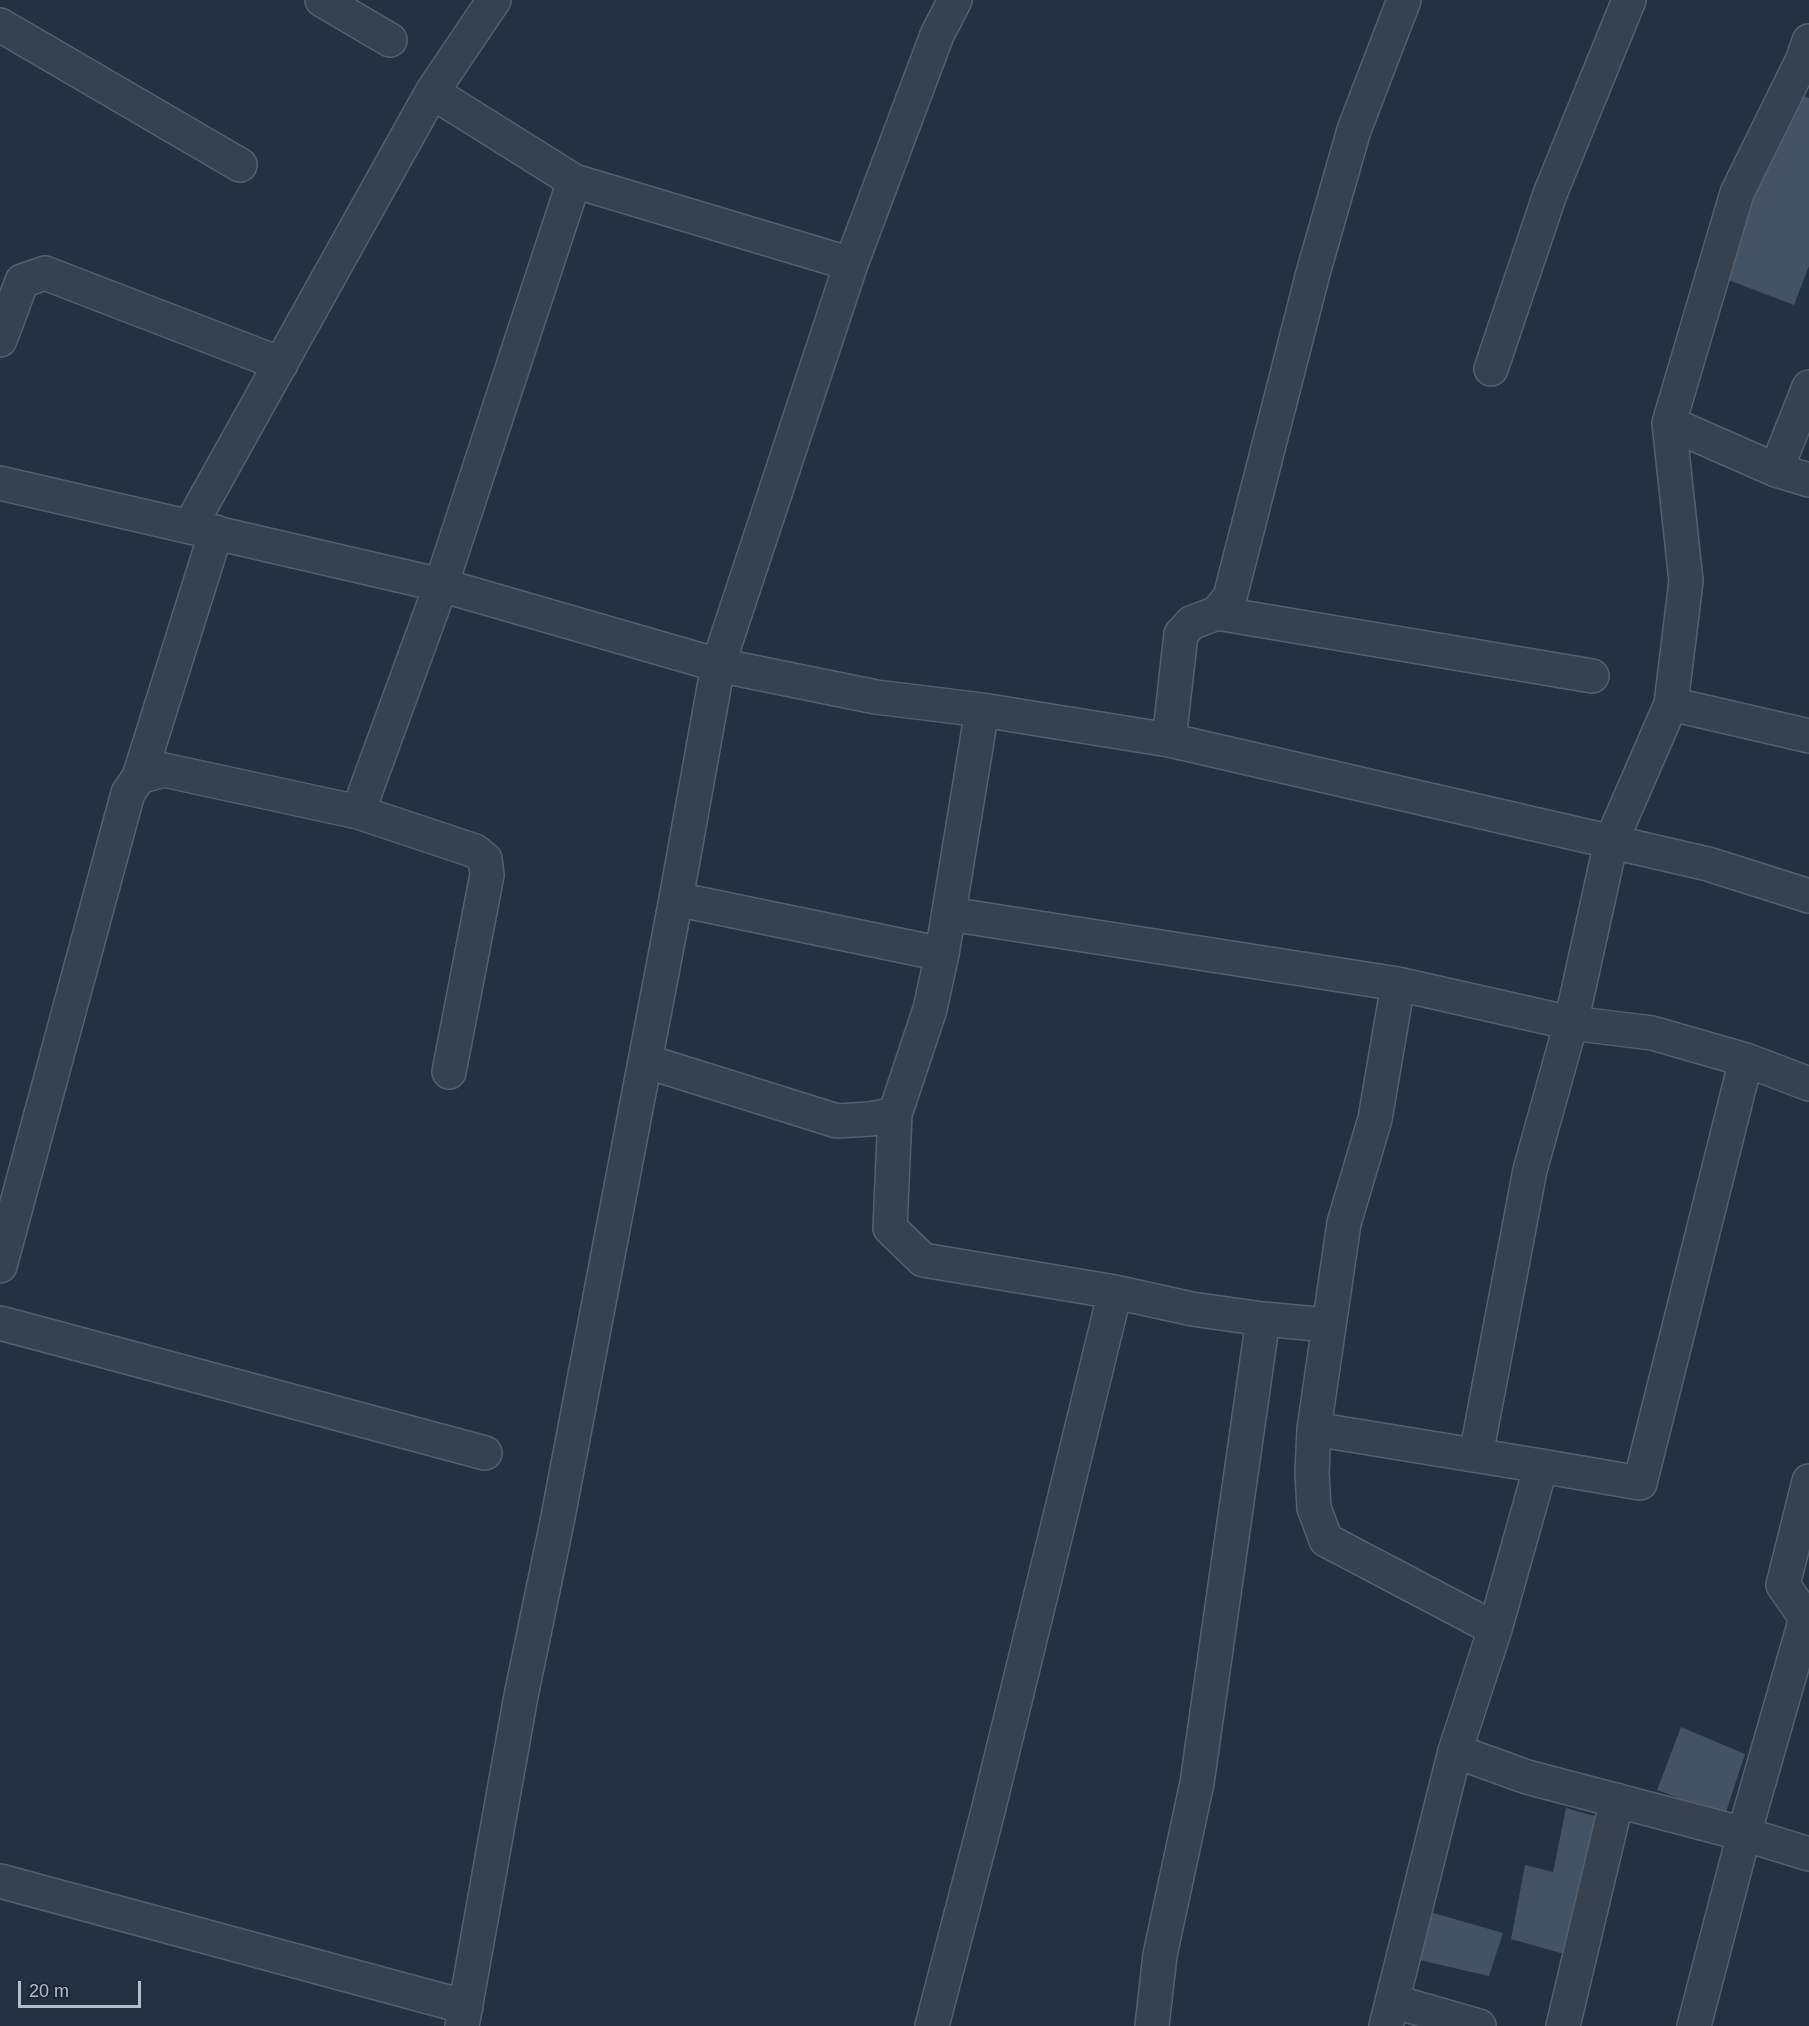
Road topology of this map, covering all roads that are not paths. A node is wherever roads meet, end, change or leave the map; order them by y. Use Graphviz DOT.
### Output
graph roads {
  1 [pos="322,0"];
  2 [pos="494,0"];
  3 [pos="955,0"];
  4 [pos="1404,0"];
  5 [pos="1629,0"];
  6 [pos="0,25"];
  7 [pos="390,40"];
  8 [pos="1807,55"];
  9 [pos="432,92"];
  10 [pos="240,165"];
  11 [pos="574,181"];
  12 [pos="850,264"];
  13 [pos="0,340"];
  14 [pos="281,364"];
  15 [pos="1491,369"];
  16 [pos="1809,387"];
  17 [pos="1669,423"];
  18 [pos="1776,470"];
  19 [pos="1809,480"];
  20 [pos="0,483"];
  21 [pos="203,529"];
  22 [pos="441,585"];
  23 [pos="1217,613"];
  24 [pos="718,665"];
  25 [pos="1592,676"];
  26 [pos="1671,704"];
  27 [pos="982,710"];
  28 [pos="1809,736"];
  29 [pos="1168,740"];
  30 [pos="139,777"];
  31 [pos="358,812"];
  32 [pos="1611,842"];
  33 [pos="1809,896"];
  34 [pos="676,900"];
  35 [pos="949,914"];
  36 [pos="942,954"];
  37 [pos="1398,984"];
  38 [pos="1571,1023"];
  39 [pos="1746,1060"];
  40 [pos="645,1061"];
  41 [pos="449,1072"];
  42 [pos="1809,1083"];
  43 [pos="895,1114"];
  44 [pos="0,1266"];
  45 [pos="1115,1292"];
  46 [pos="1263,1319"];
  47 [pos="0,1323"];
  48 [pos="1328,1325"];
  49 [pos="1314,1429"];
  50 [pos="485,1453"];
  51 [pos="1476,1455"];
  52 [pos="1541,1466"];
  53 [pos="1809,1481"];
  54 [pos="1807,1618"];
  55 [pos="1495,1629"];
  56 [pos="1455,1751"];
  57 [pos="1617,1800"];
  58 [pos="1744,1834"];
  59 [pos="1809,1854"];
  60 [pos="0,1881"];
  61 [pos="1389,2014"];
  62 [pos="464,2016"];
  63 [pos="932,2026"];
  64 [pos="1152,2026"];
  65 [pos="1479,2026"];
  66 [pos="1563,2026"];
  67 [pos="1694,2026"];
  1 -- 7 [label="street"];
  2 -- 9 [label="street"];
  3 -- 12 [label="street"];
  4 -- 23 [label="street"];
  5 -- 15 [label="street"];
  6 -- 10 [label="street"];
  8 -- 17 [label="street"];
  9 -- 11 [label="street"];
  9 -- 14 [label="street"];
  11 -- 12 [label="street"];
  11 -- 22 [label="street"];
  12 -- 24 [label="street"];
  13 -- 14 [label="street"];
  14 -- 21 [label="street"];
  16 -- 18 [label="street"];
  17 -- 18 [label="street"];
  17 -- 26 [label="street"];
  18 -- 19 [label="street"];
  20 -- 21 [label="street"];
  21 -- 22 [label="street"];
  21 -- 30 [label="street"];
  22 -- 24 [label="street"];
  22 -- 31 [label="street"];
  23 -- 25 [label="street"];
  23 -- 29 [label="street"];
  24 -- 27 [label="street"];
  24 -- 34 [label="street"];
  26 -- 28 [label="street"];
  26 -- 32 [label="street"];
  27 -- 29 [label="street"];
  27 -- 35 [label="street"];
  29 -- 32 [label="street"];
  30 -- 31 [label="street"];
  30 -- 44 [label="street"];
  31 -- 41 [label="street"];
  32 -- 33 [label="street"];
  32 -- 38 [label="street"];
  34 -- 36 [label="street"];
  34 -- 40 [label="street"];
  35 -- 36 [label="street"];
  35 -- 37 [label="street"];
  36 -- 43 [label="street"];
  37 -- 38 [label="street"];
  37 -- 48 [label="street"];
  38 -- 39 [label="street"];
  38 -- 51 [label="street"];
  39 -- 42 [label="street"];
  39 -- 52 [label="street"];
  40 -- 43 [label="street"];
  40 -- 62 [label="street"];
  43 -- 45 [label="street"];
  45 -- 46 [label="street"];
  45 -- 63 [label="street"];
  46 -- 48 [label="street"];
  46 -- 64 [label="street"];
  47 -- 50 [label="street"];
  48 -- 49 [label="street"];
  49 -- 51 [label="street"];
  49 -- 55 [label="street"];
  51 -- 52 [label="street"];
  52 -- 55 [label="street"];
  53 -- 54 [label="street"];
  54 -- 58 [label="street"];
  55 -- 56 [label="street"];
  56 -- 57 [label="street"];
  56 -- 61 [label="street"];
  57 -- 58 [label="street"];
  57 -- 66 [label="street"];
  58 -- 59 [label="street"];
  58 -- 67 [label="street"];
  60 -- 62 [label="street"];
  61 -- 65 [label="street"];
}
